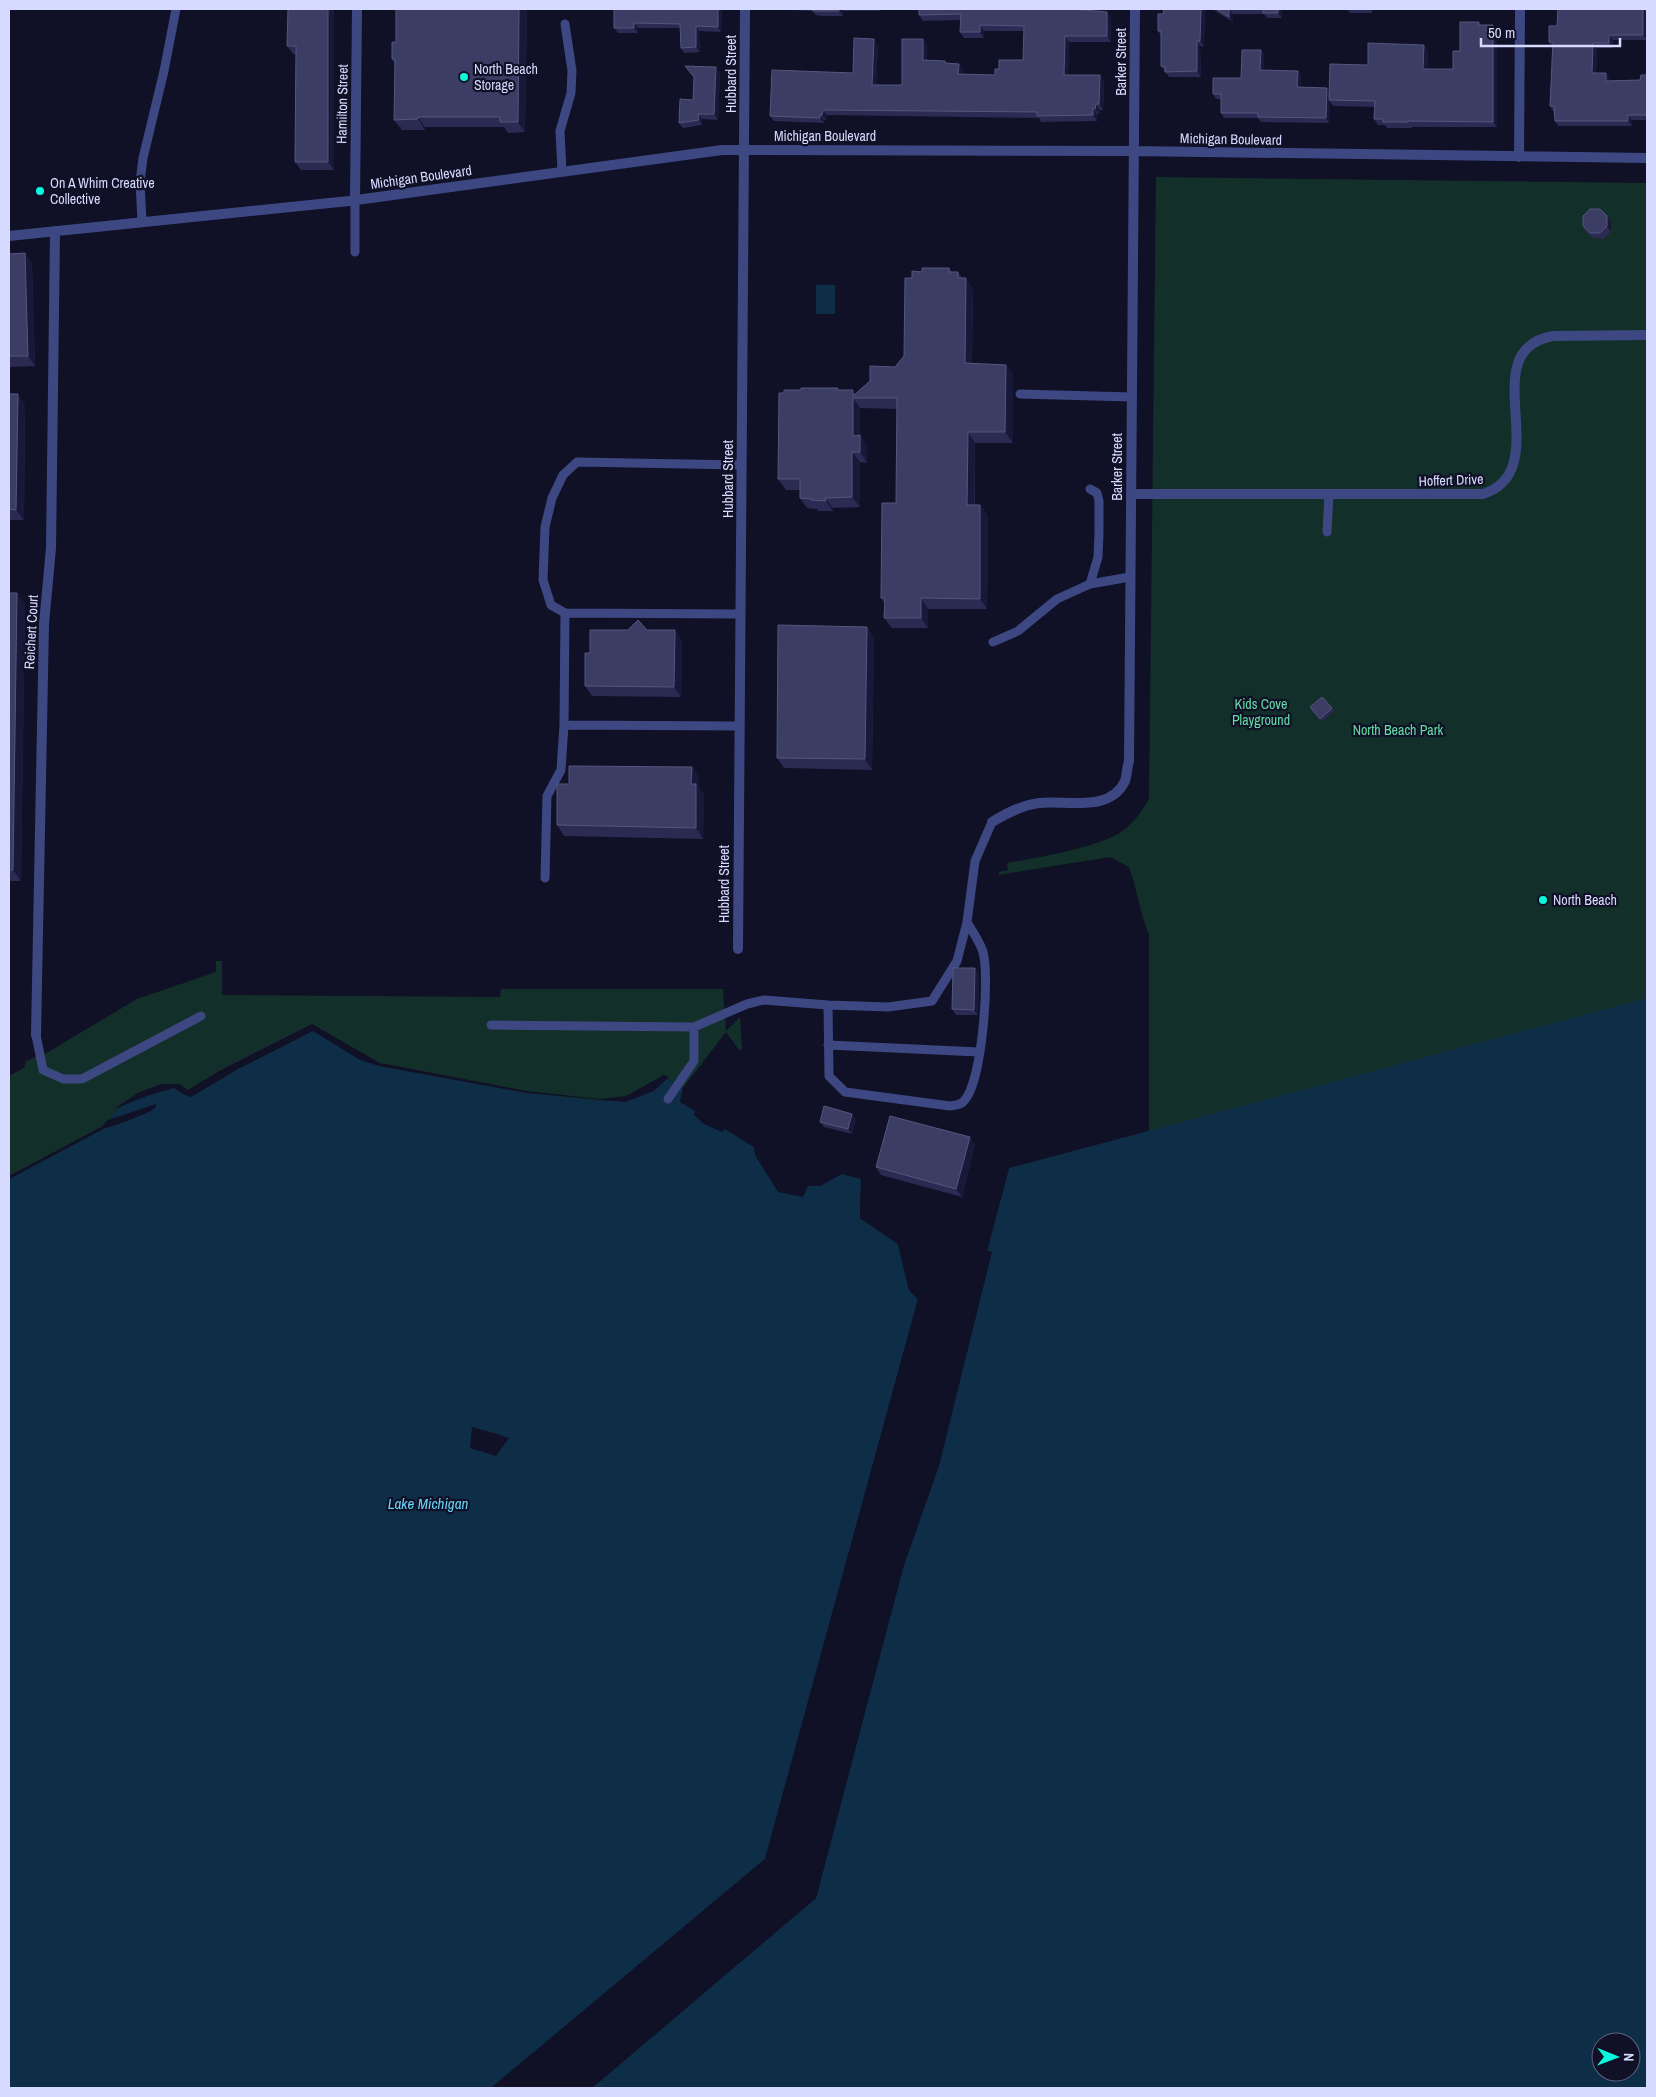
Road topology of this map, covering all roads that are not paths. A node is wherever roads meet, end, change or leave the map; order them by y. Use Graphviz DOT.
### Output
graph roads {
  1 [pos="176,9"];
  2 [pos="356,9"];
  3 [pos="745,9"];
  4 [pos="1135,9"];
  5 [pos="1520,9"];
  6 [pos="565,24"];
  7 [pos="744,150"];
  8 [pos="1134,151"];
  9 [pos="1519,157"];
  10 [pos="1647,158"];
  11 [pos="562,172"];
  12 [pos="354,200"];
  13 [pos="142,222"];
  14 [pos="55,231"];
  15 [pos="9,236"];
  16 [pos="355,252"];
  17 [pos="1647,335"];
  18 [pos="1020,394"];
  19 [pos="1132,397"];
  20 [pos="742,465"];
  21 [pos="1090,489"];
  22 [pos="1131,494"];
  23 [pos="1329,494"];
  24 [pos="1327,532"];
  25 [pos="1130,577"];
  26 [pos="1090,584"];
  27 [pos="565,612"];
  28 [pos="740,614"];
  29 [pos="993,642"];
  30 [pos="564,725"];
  31 [pos="739,726"];
  32 [pos="992,822"];
  33 [pos="545,878"];
  34 [pos="967,922"];
  35 [pos="738,949"];
  36 [pos="828,1005"];
  37 [pos="201,1016"];
  38 [pos="491,1025"];
  39 [pos="694,1027"];
  40 [pos="36,1035"];
  41 [pos="828,1045"];
  42 [pos="979,1052"];
  43 [pos="668,1099"];
  1 -- 13 [label="lane"];
  2 -- 12 [label="street, Hamilton Street"];
  3 -- 7 [label="street, Hubbard Street"];
  4 -- 8 [label="street, Barker Street"];
  5 -- 9 [label="street"];
  6 -- 11 [label="lane"];
  7 -- 8 [label="street, Michigan Boulevard"];
  7 -- 11 [label="street, Michigan Boulevard"];
  7 -- 20 [label="street, Hubbard Street"];
  8 -- 9 [label="street, Michigan Boulevard"];
  8 -- 19 [label="street, Barker Street"];
  9 -- 10 [label="street, Michigan Boulevard"];
  11 -- 12 [label="street, Michigan Boulevard"];
  12 -- 13 [label="street, Michigan Boulevard"];
  12 -- 16 [label="lane"];
  13 -- 14 [label="street, Michigan Boulevard"];
  14 -- 15 [label="street, Michigan Boulevard"];
  14 -- 40 [label="street, Reichert Court"];
  17 -- 23 [label="street, Hoffert Drive"];
  18 -- 19 [label="lane"];
  19 -- 22 [label="street, Barker Street"];
  20 -- 27 [label="lane"];
  20 -- 28 [label="street, Hubbard Street"];
  21 -- 26 [label="lane"];
  22 -- 23 [label="street, Hoffert Drive"];
  22 -- 25 [label="street, Barker Street"];
  23 -- 24 [label="lane"];
  25 -- 26 [label="lane"];
  25 -- 32 [label="street, Barker Street"];
  26 -- 29 [label="lane"];
  27 -- 28 [label="lane"];
  27 -- 30 [label="lane"];
  28 -- 31 [label="street, Hubbard Street"];
  30 -- 31 [label="lane"];
  30 -- 33 [label="lane"];
  31 -- 35 [label="street, Hubbard Street"];
  32 -- 34 [label="lane"];
  34 -- 36 [label="lane"];
  34 -- 42 [label="lane"];
  36 -- 39 [label="lane"];
  36 -- 41 [label="lane"];
  37 -- 40 [label="lane"];
  38 -- 39 [label="lane"];
  39 -- 43 [label="lane"];
  41 -- 42 [label="lane"];
  41 -- 42 [label="lane"];
}
